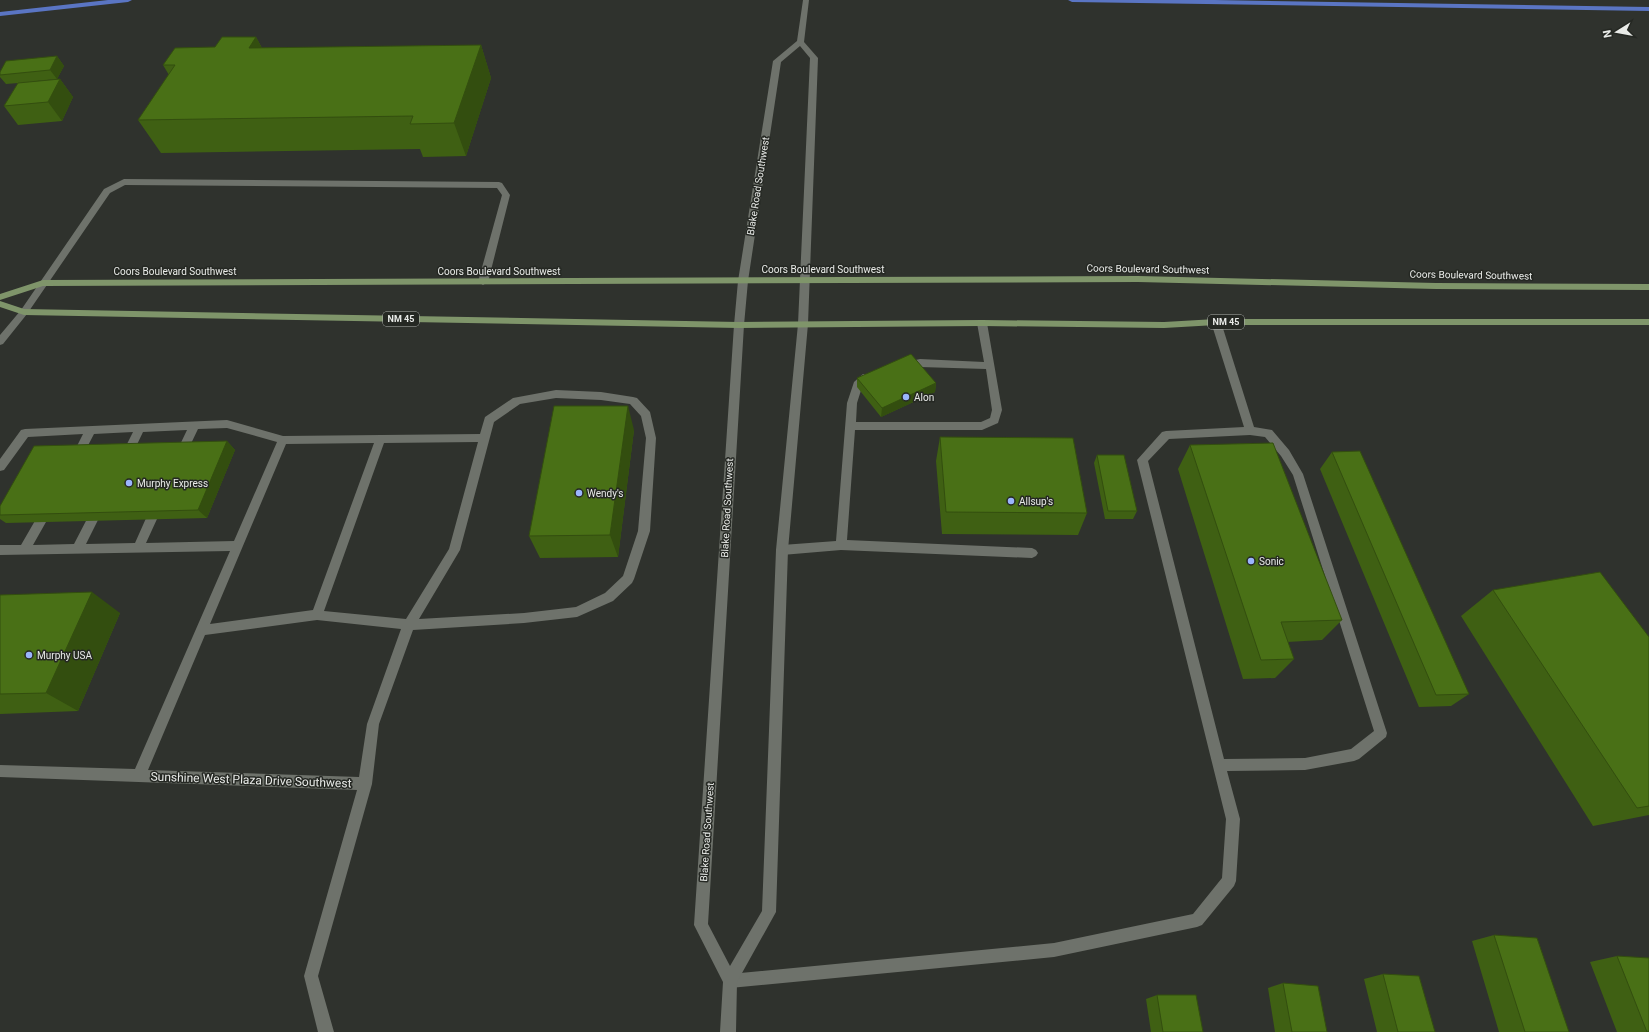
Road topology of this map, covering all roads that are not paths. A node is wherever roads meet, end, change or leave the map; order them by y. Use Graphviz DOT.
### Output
graph roads {
  1 [pos="806,0"];
  2 [pos="800,42"];
  3 [pos="803,280"];
  4 [pos="743,281"];
  5 [pos="483,282"];
  6 [pos="43,283"];
  7 [pos="1649,287"];
  8 [pos="0,297"];
  9 [pos="0,304"];
  10 [pos="24,312"];
  11 [pos="1216,322"];
  12 [pos="1649,322"];
  13 [pos="982,323"];
  14 [pos="803,324"];
  15 [pos="739,325"];
  16 [pos="0,342"];
  17 [pos="990,366"];
  18 [pos="897,368"];
  19 [pos="874,372"];
  20 [pos="194,426"];
  21 [pos="850,426"];
  22 [pos="140,428"];
  23 [pos="91,430"];
  24 [pos="1250,431"];
  25 [pos="484,438"];
  26 [pos="283,440"];
  27 [pos="380,440"];
  28 [pos="182,451"];
  29 [pos="128,452"];
  30 [pos="78,454"];
  31 [pos="0,467"];
  32 [pos="151,519"];
  33 [pos="92,520"];
  34 [pos="40,522"];
  35 [pos="841,545"];
  36 [pos="237,546"];
  37 [pos="139,547"];
  38 [pos="78,548"];
  39 [pos="25,549"];
  40 [pos="0,550"];
  41 [pos="782,550"];
  42 [pos="1032,553"];
  43 [pos="317,615"];
  44 [pos="410,625"];
  45 [pos="202,630"];
  46 [pos="1219,765"];
  47 [pos="0,771"];
  48 [pos="139,776"];
  49 [pos="365,784"];
  50 [pos="730,981"];
  51 [pos="326,1032"];
  52 [pos="728,1032"];
  1 -- 2 [label="main road"];
  2 -- 3 [label="main road"];
  2 -- 4 [label="main road, Blake Road Southwest"];
  3 -- 4 [label="main road, Coors Boulevard Southwest"];
  3 -- 7 [label="main road, Coors Boulevard Southwest"];
  3 -- 14 [label="main road"];
  4 -- 5 [label="main road, Coors Boulevard Southwest"];
  4 -- 15 [label="main road, Blake Road Southwest"];
  5 -- 6 [label="main road, Coors Boulevard Southwest"];
  5 -- 6 [label="main road"];
  6 -- 8 [label="main road, Coors Boulevard Southwest"];
  6 -- 10 [label="main road"];
  9 -- 10 [label="main road, NM 45"];
  10 -- 15 [label="main road, NM 45"];
  10 -- 16 [label="main road"];
  11 -- 12 [label="main road, NM 45"];
  11 -- 13 [label="main road, NM 45"];
  11 -- 24 [label="main road"];
  13 -- 14 [label="main road, NM 45"];
  13 -- 17 [label="main road"];
  14 -- 15 [label="main road, NM 45"];
  14 -- 41 [label="main road"];
  15 -- 50 [label="main road, Blake Road Southwest"];
  17 -- 18 [label="main road"];
  17 -- 21 [label="main road"];
  19 -- 21 [label="main road"];
  20 -- 22 [label="main road"];
  20 -- 26 [label="main road"];
  20 -- 28 [label="main road"];
  21 -- 35 [label="main road"];
  22 -- 23 [label="main road"];
  22 -- 29 [label="main road"];
  23 -- 30 [label="main road"];
  23 -- 31 [label="main road"];
  24 -- 46 [label="main road"];
  24 -- 46 [label="main road"];
  25 -- 27 [label="main road"];
  25 -- 44 [label="main road"];
  25 -- 44 [label="main road"];
  26 -- 27 [label="main road"];
  26 -- 36 [label="main road"];
  27 -- 43 [label="main road"];
  32 -- 37 [label="main road"];
  33 -- 38 [label="main road"];
  34 -- 39 [label="main road"];
  35 -- 41 [label="main road"];
  35 -- 42 [label="main road"];
  36 -- 37 [label="main road"];
  36 -- 45 [label="main road"];
  37 -- 38 [label="main road"];
  38 -- 39 [label="main road"];
  39 -- 40 [label="main road"];
  41 -- 50 [label="main road"];
  43 -- 44 [label="main road"];
  43 -- 45 [label="main road"];
  44 -- 49 [label="main road"];
  45 -- 48 [label="main road"];
  46 -- 50 [label="main road"];
  47 -- 48 [label="main road, Sunshine West Plaza Drive Southwest"];
  48 -- 49 [label="main road, Sunshine West Plaza Drive Southwest"];
  49 -- 51 [label="main road, Sunshine West Plaza Drive Southwest"];
  50 -- 52 [label="main road"];
}
